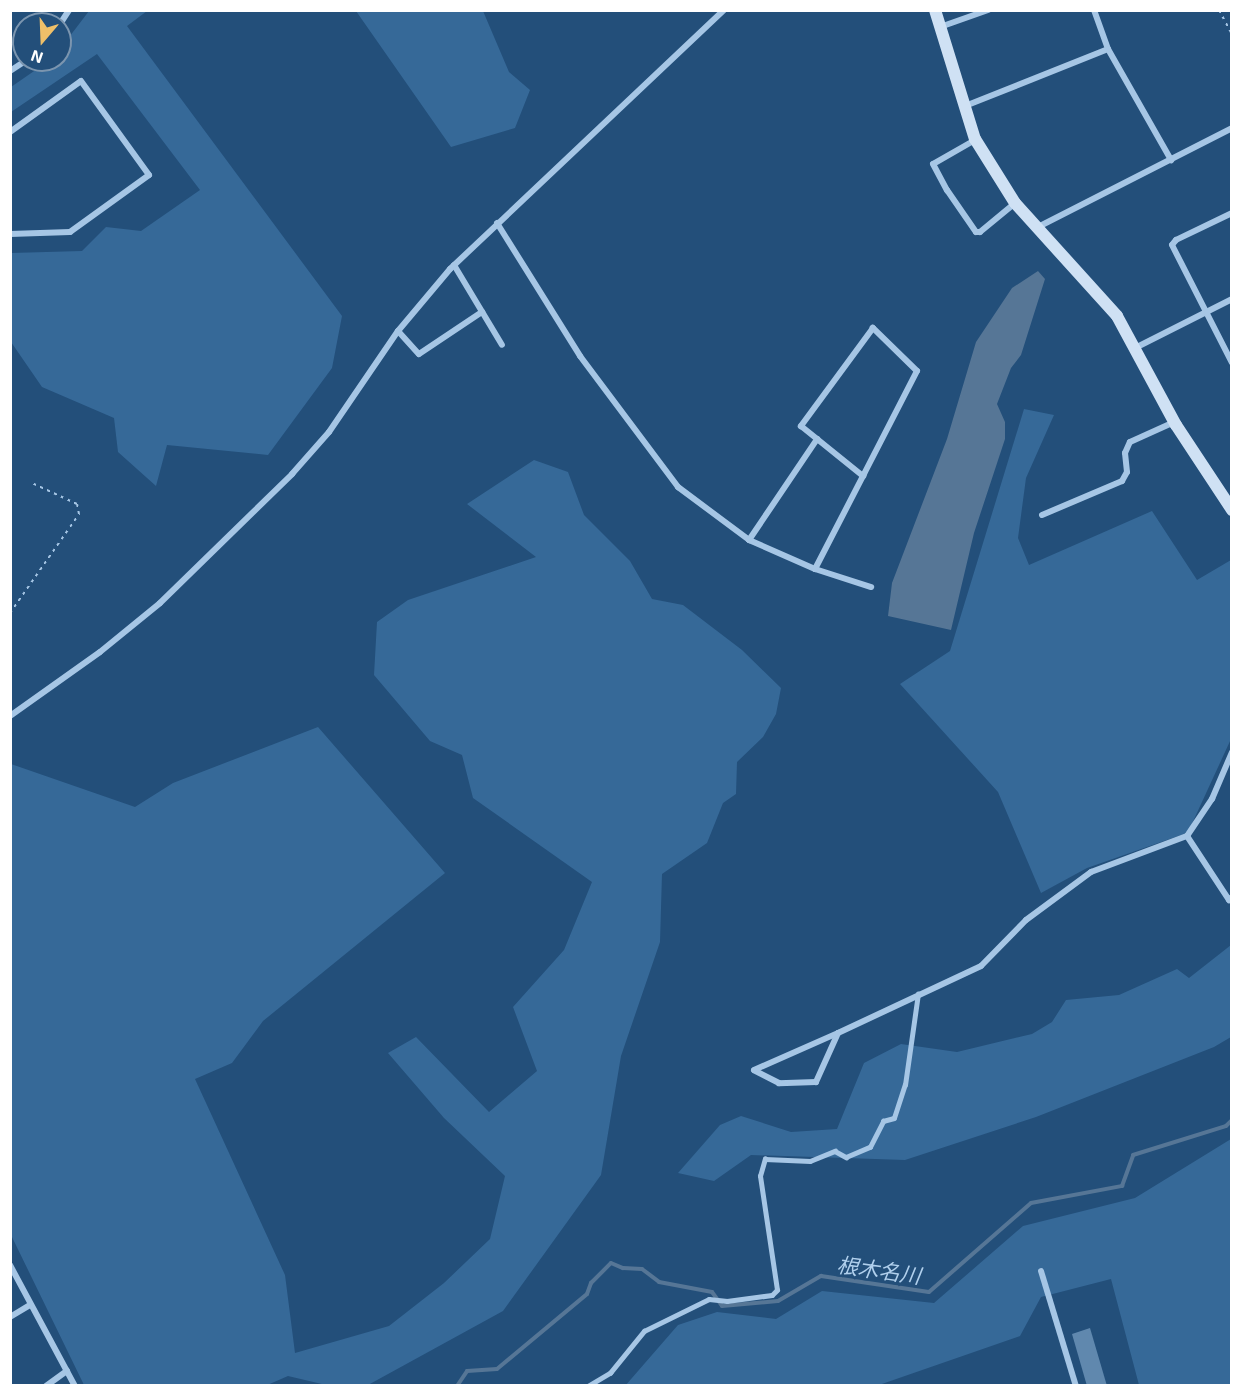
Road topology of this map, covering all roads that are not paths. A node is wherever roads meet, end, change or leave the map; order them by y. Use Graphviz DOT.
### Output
graph roads {
  1 [pos="724,10"];
  2 [pos="935,10"];
  3 [pos="988,10"];
  4 [pos="1095,10"];
  5 [pos="940,27"];
  6 [pos="1108,49"];
  7 [pos="965,106"];
  8 [pos="1232,128"];
  9 [pos="10,132"];
  10 [pos="975,140"];
  11 [pos="1171,160"];
  12 [pos="1015,203"];
  13 [pos="1232,213"];
  14 [pos="497,223"];
  15 [pos="1038,227"];
  16 [pos="10,234"];
  17 [pos="454,265"];
  18 [pos="1232,299"];
  19 [pos="482,312"];
  20 [pos="1203,313"];
  21 [pos="398,331"];
  22 [pos="502,345"];
  23 [pos="1137,347"];
  24 [pos="1232,363"];
  25 [pos="1174,422"];
  26 [pos="817,439"];
  27 [pos="863,476"];
  28 [pos="1232,510"];
  29 [pos="1042,515"];
  30 [pos="749,540"];
  31 [pos="815,568"];
  32 [pos="871,586"];
  33 [pos="10,716"];
  34 [pos="1232,752"];
  35 [pos="1187,836"];
  36 [pos="1232,897"];
  37 [pos="918,994"];
  38 [pos="838,1033"];
  39 [pos="10,1265"];
  40 [pos="1041,1271"];
  41 [pos="30,1305"];
  42 [pos="10,1317"];
  43 [pos="67,1371"];
  44 [pos="46,1386"];
  45 [pos="75,1386"];
  46 [pos="588,1386"];
  47 [pos="1076,1386"];
  1 -- 14 [label="street"];
  2 -- 5 [label="street"];
  3 -- 5 [label="street"];
  4 -- 6 [label="street"];
  5 -- 7 [label="street"];
  6 -- 7 [label="street"];
  6 -- 11 [label="street"];
  7 -- 10 [label="street"];
  8 -- 11 [label="street"];
  9 -- 16 [label="street"];
  10 -- 12 [label="street"];
  10 -- 12 [label="street"];
  11 -- 15 [label="street"];
  12 -- 15 [label="street"];
  13 -- 20 [label="street"];
  14 -- 17 [label="street"];
  14 -- 30 [label="street"];
  15 -- 23 [label="street"];
  17 -- 19 [label="street"];
  17 -- 21 [label="street"];
  18 -- 20 [label="street"];
  19 -- 21 [label="street"];
  19 -- 22 [label="street"];
  20 -- 23 [label="street"];
  20 -- 24 [label="street"];
  21 -- 33 [label="street"];
  23 -- 25 [label="street"];
  25 -- 28 [label="street"];
  25 -- 29 [label="street"];
  26 -- 27 [label="street"];
  26 -- 27 [label="street"];
  26 -- 30 [label="street"];
  27 -- 31 [label="street"];
  30 -- 31 [label="street"];
  31 -- 32 [label="street"];
  34 -- 35 [label="street"];
  35 -- 36 [label="street"];
  35 -- 37 [label="street"];
  37 -- 38 [label="street"];
  37 -- 46 [label="lane"];
  38 -- 38 [label="street"];
  39 -- 41 [label="street"];
  40 -- 47 [label="street"];
  41 -- 42 [label="street"];
  41 -- 43 [label="street"];
  43 -- 44 [label="street"];
  43 -- 45 [label="street"];
}
